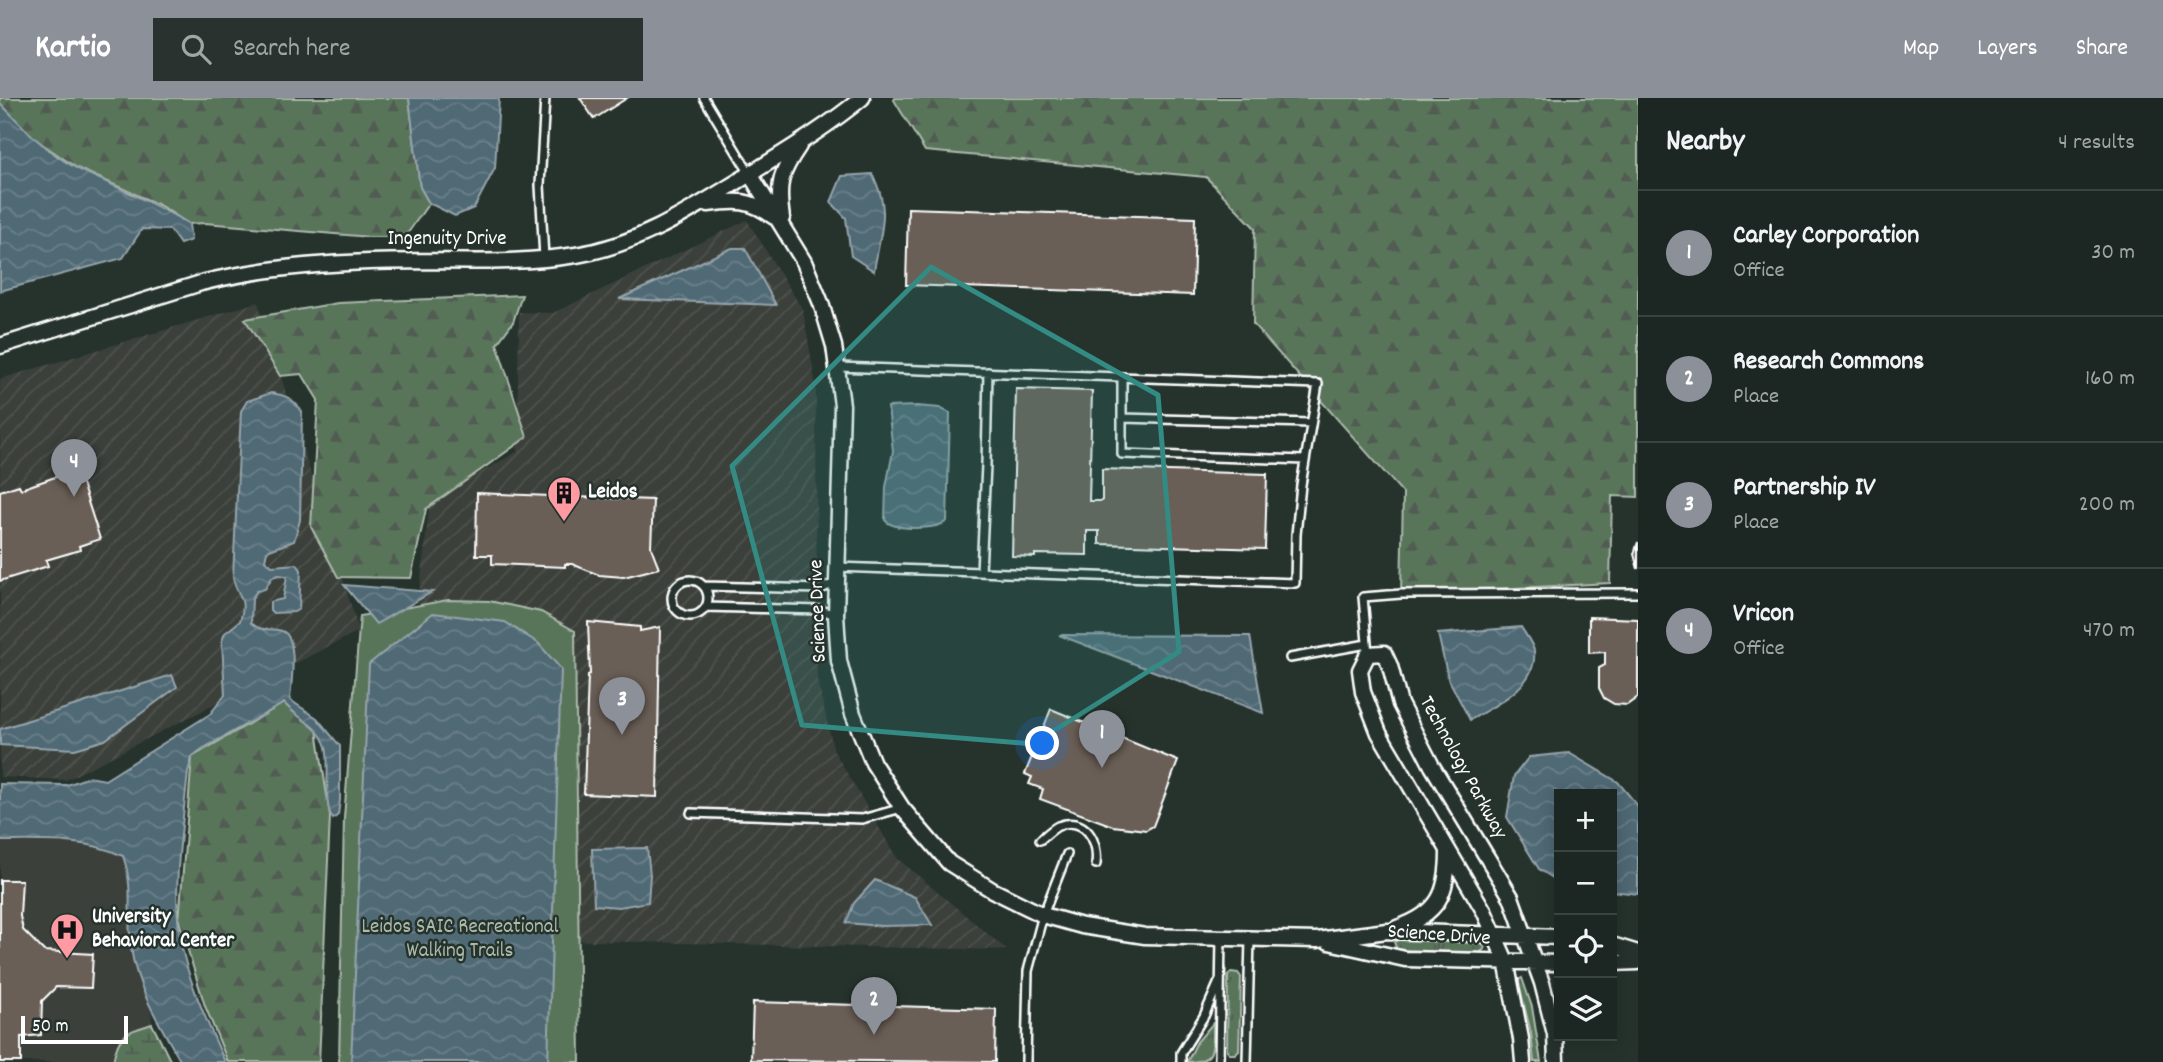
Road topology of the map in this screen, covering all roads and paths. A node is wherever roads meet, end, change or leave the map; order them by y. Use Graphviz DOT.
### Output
graph roads {
  1 [pos="545,98"];
  2 [pos="704,98"];
  3 [pos="862,98"];
  4 [pos="802,142"];
  5 [pos="750,174"];
  6 [pos="701,205"];
  7 [pos="783,225"];
  8 [pos="545,259"];
  9 [pos="0,346"];
  10 [pos="838,367"];
  11 [pos="988,372"];
  12 [pos="1122,377"];
  13 [pos="1122,418"];
  14 [pos="1311,423"];
  15 [pos="1305,460"];
  16 [pos="836,567"];
  17 [pos="981,572"];
  18 [pos="836,583"];
  19 [pos="704,586"];
  20 [pos="1638,593"];
  21 [pos="706,607"];
  22 [pos="836,615"];
  23 [pos="1368,649"];
  24 [pos="1290,658"];
  25 [pos="902,808"];
  26 [pos="691,813"];
  27 [pos="1040,840"];
  28 [pos="1448,850"];
  29 [pos="1067,854"];
  30 [pos="1096,864"];
  31 [pos="1043,915"];
  32 [pos="1387,931"];
  33 [pos="1495,935"];
  34 [pos="1526,936"];
  35 [pos="1221,937"];
  36 [pos="1250,937"];
  37 [pos="1554,937"];
  38 [pos="1317,940"];
  39 [pos="1617,946"];
  40 [pos="1638,953"];
  41 [pos="1506,961"];
  42 [pos="1638,962"];
  43 [pos="1536,963"];
  44 [pos="1554,963"];
  45 [pos="1617,963"];
  46 [pos="1220,979"];
  47 [pos="1554,1030"];
  48 [pos="1555,1041"];
  49 [pos="1026,1062"];
  50 [pos="1181,1062"];
  51 [pos="1219,1062"];
  52 [pos="1247,1062"];
  53 [pos="1523,1062"];
  54 [pos="1556,1062"];
  1 -- 8 [label="lane"];
  2 -- 5 [label="lane"];
  3 -- 4 [label="street, Ingenuity Drive"];
  4 -- 5 [label="street, Ingenuity Drive"];
  4 -- 7 [label="street"];
  5 -- 6 [label="street, Ingenuity Drive"];
  5 -- 7 [label="street, Science Drive"];
  6 -- 7 [label="street"];
  6 -- 8 [label="street, Ingenuity Drive"];
  7 -- 10 [label="street, Science Drive"];
  8 -- 9 [label="street, Ingenuity Drive"];
  10 -- 11 [label="lane"];
  10 -- 16 [label="street, Science Drive"];
  11 -- 12 [label="lane"];
  11 -- 17 [label="lane"];
  12 -- 13 [label="lane"];
  12 -- 14 [label="lane"];
  13 -- 14 [label="lane"];
  13 -- 15 [label="lane"];
  14 -- 15 [label="lane"];
  15 -- 17 [label="lane"];
  16 -- 17 [label="lane"];
  16 -- 18 [label="street, Science Drive"];
  18 -- 19 [label="lane"];
  18 -- 22 [label="street, Science Drive"];
  19 -- 21 [label="lane"];
  19 -- 21 [label="lane"];
  20 -- 23 [label="lane"];
  21 -- 22 [label="lane"];
  22 -- 25 [label="street, Science Drive"];
  23 -- 24 [label="lane"];
  23 -- 28 [label="street"];
  23 -- 34 [label="street, Technology Parkway"];
  25 -- 26 [label="lane"];
  25 -- 31 [label="street, Science Drive"];
  27 -- 30 [label="lane"];
  28 -- 32 [label="street"];
  28 -- 33 [label="street"];
  29 -- 31 [label="lane"];
  31 -- 35 [label="street, Science Drive"];
  31 -- 49 [label="lane"];
  32 -- 33 [label="street, Science Drive"];
  32 -- 38 [label="street, Science Drive"];
  33 -- 34 [label="street, Science Drive"];
  33 -- 41 [label="street"];
  34 -- 37 [label="street, Science Drive"];
  34 -- 43 [label="street, Technology Parkway"];
  35 -- 36 [label="street, Science Drive"];
  35 -- 46 [label="lane"];
  36 -- 38 [label="street, Science Drive"];
  36 -- 52 [label="lane"];
  38 -- 41 [label="street, Science Drive"];
  39 -- 40 [label="street"];
  41 -- 43 [label="street, Science Drive"];
  41 -- 53 [label="street"];
  42 -- 45 [label="street"];
  43 -- 44 [label="street, Science Drive"];
  43 -- 47 [label="street, Technology Parkway"];
  46 -- 50 [label="lane"];
  46 -- 51 [label="lane"];
  48 -- 54 [label="street, Technology Parkway"];
}
